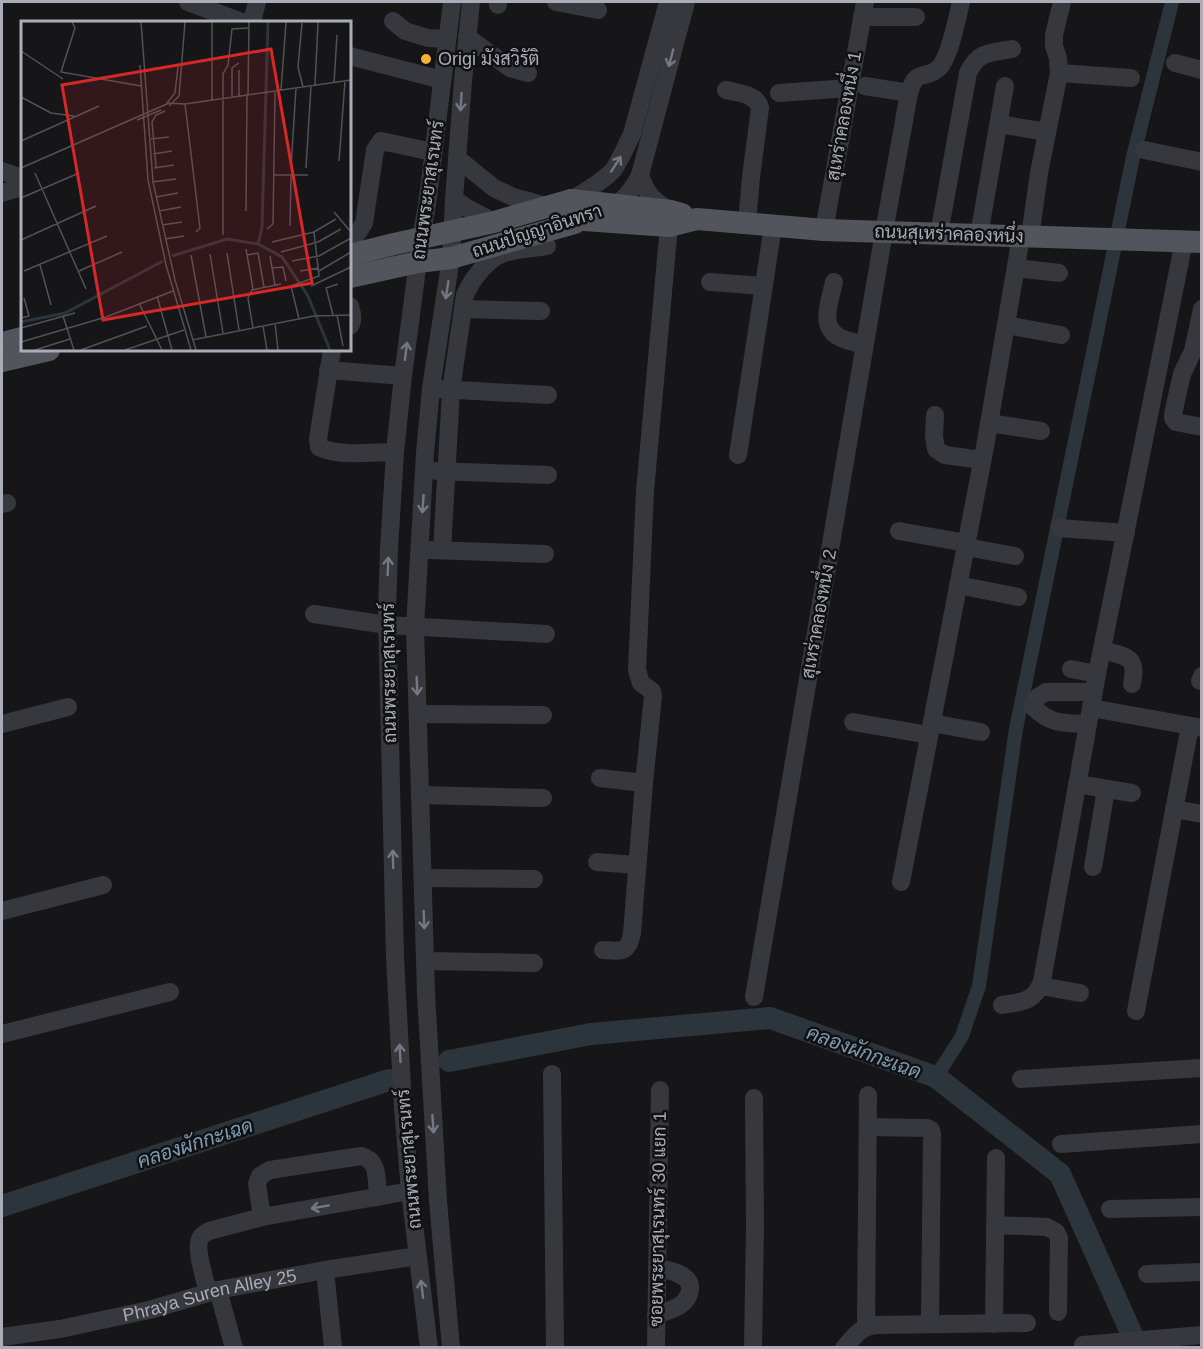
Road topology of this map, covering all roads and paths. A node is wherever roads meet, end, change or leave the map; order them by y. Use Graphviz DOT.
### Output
graph roads {
  1 [pos="188,2"];
  2 [pos="257,2"];
  3 [pos="452,2"];
  4 [pos="471,2"];
  5 [pos="560,2"];
  6 [pos="668,2"];
  7 [pos="686,2"];
  8 [pos="961,2"];
  9 [pos="1062,2"];
  10 [pos="863,9"];
  11 [pos="598,10"];
  12 [pos="916,17"];
  13 [pos="239,21"];
  14 [pos="252,21"];
  15 [pos="393,21"];
  16 [pos="467,37"];
  17 [pos="447,39"];
  18 [pos="1012,49"];
  19 [pos="351,56"];
  20 [pos="1175,63"];
  21 [pos="1202,70"];
  22 [pos="528,73"];
  23 [pos="1059,73"];
  24 [pos="1131,78"];
  25 [pos="442,80"];
  26 [pos="1005,86"];
  27 [pos="857,87"];
  28 [pos="726,90"];
  29 [pos="779,93"];
  30 [pos="909,93"];
  31 [pos="999,124"];
  32 [pos="1047,132"];
  33 [pos="1144,150"];
  34 [pos="433,152"];
  35 [pos="457,158"];
  36 [pos="1202,162"];
  37 [pos="2,171"];
  38 [pos="640,176"];
  39 [pos="21,178"];
  40 [pos="21,188"];
  41 [pos="2,193"];
  42 [pos="454,199"];
  43 [pos="571,200"];
  44 [pos="427,205"];
  45 [pos="616,205"];
  46 [pos="546,207"];
  47 [pos="670,218"];
  48 [pos="579,221"];
  49 [pos="494,222"];
  50 [pos="747,223"];
  51 [pos="773,226"];
  52 [pos="824,230"];
  53 [pos="453,232"];
  54 [pos="884,232"];
  55 [pos="939,234"];
  56 [pos="979,235"];
  57 [pos="351,237"];
  58 [pos="1025,237"];
  59 [pos="421,238"];
  60 [pos="1193,241"];
  61 [pos="394,244"];
  62 [pos="547,246"];
  63 [pos="351,255"];
  64 [pos="452,258"];
  65 [pos="418,262"];
  66 [pos="392,267"];
  67 [pos="1016,268"];
  68 [pos="1059,273"];
  69 [pos="351,277"];
  70 [pos="710,282"];
  71 [pos="834,282"];
  72 [pos="764,286"];
  73 [pos="413,299"];
  74 [pos="463,309"];
  75 [pos="1202,309"];
  76 [pos="541,311"];
  77 [pos="1006,325"];
  78 [pos="1061,335"];
  79 [pos="21,338"];
  80 [pos="2,343"];
  81 [pos="864,345"];
  82 [pos="45,351"];
  83 [pos="332,351"];
  84 [pos="2,361"];
  85 [pos="1195,362"];
  86 [pos="328,370"];
  87 [pos="403,376"];
  88 [pos="431,388"];
  89 [pos="451,390"];
  90 [pos="548,395"];
  91 [pos="935,415"];
  92 [pos="989,423"];
  93 [pos="1202,427"];
  94 [pos="1041,431"];
  95 [pos="395,452"];
  96 [pos="738,455"];
  97 [pos="982,460"];
  98 [pos="445,471"];
  99 [pos="425,472"];
  100 [pos="548,475"];
  101 [pos="1059,528"];
  102 [pos="899,531"];
  103 [pos="1126,533"];
  104 [pos="966,545"];
  105 [pos="420,549"];
  106 [pos="442,550"];
  107 [pos="545,554"];
  108 [pos="1015,556"];
  109 [pos="958,585"];
  110 [pos="1018,597"];
  111 [pos="314,614"];
  112 [pos="387,625"];
  113 [pos="415,627"];
  114 [pos="546,634"];
  115 [pos="1102,650"];
  116 [pos="1071,669"];
  117 [pos="1132,684"];
  118 [pos="1093,700"];
  119 [pos="68,707"];
  120 [pos="418,714"];
  121 [pos="543,715"];
  122 [pos="854,722"];
  123 [pos="2,724"];
  124 [pos="1196,727"];
  125 [pos="931,729"];
  126 [pos="981,732"];
  127 [pos="600,778"];
  128 [pos="644,783"];
  129 [pos="1077,784"];
  130 [pos="1106,789"];
  131 [pos="1132,793"];
  132 [pos="420,795"];
  133 [pos="543,798"];
  134 [pos="1174,809"];
  135 [pos="1202,814"];
  136 [pos="597,862"];
  137 [pos="637,865"];
  138 [pos="1093,867"];
  139 [pos="423,878"];
  140 [pos="534,879"];
  141 [pos="901,882"];
  142 [pos="103,885"];
  143 [pos="2,911"];
  144 [pos="603,950"];
  145 [pos="425,961"];
  146 [pos="534,963"];
  147 [pos="1041,986"];
  148 [pos="170,992"];
  149 [pos="1080,993"];
  150 [pos="754,996"];
  151 [pos="1002,1005"];
  152 [pos="1136,1011"];
  153 [pos="2,1034"];
  154 [pos="1202,1068"];
  155 [pos="552,1074"];
  156 [pos="1021,1079"];
  157 [pos="660,1090"];
  158 [pos="868,1095"];
  159 [pos="754,1098"];
  160 [pos="867,1127"];
  161 [pos="1202,1134"];
  162 [pos="1060,1144"];
  163 [pos="996,1158"];
  164 [pos="410,1191"];
  165 [pos="378,1197"];
  166 [pos="1202,1207"];
  167 [pos="1110,1209"];
  168 [pos="262,1217"];
  169 [pos="995,1225"];
  170 [pos="418,1256"];
  171 [pos="657,1268"];
  172 [pos="325,1270"];
  173 [pos="1202,1272"];
  174 [pos="1147,1274"];
  175 [pos="213,1291"];
  176 [pos="1058,1312"];
  177 [pos="656,1315"];
  178 [pos="1027,1323"];
  179 [pos="930,1324"];
  180 [pos="994,1324"];
  181 [pos="866,1326"];
  182 [pos="1202,1335"];
  183 [pos="2,1337"];
  184 [pos="1086,1346"];
  185 [pos="234,1347"];
  186 [pos="333,1347"];
  187 [pos="429,1347"];
  188 [pos="451,1347"];
  189 [pos="555,1347"];
  190 [pos="656,1347"];
  191 [pos="753,1347"];
  192 [pos="844,1347"];
  1 -- 13 [label="street"];
  2 -- 14 [label="street"];
  3 -- 17 [label="street, ถนนพระยาสุเรนทร์"];
  4 -- 16 [label="street, ถนนพระยาสุเรนทร์"];
  5 -- 11 [label="street"];
  43 -- 6 [label="street, ถนนปัญญาอินทรา, one-way"];
  7 -- 38 [label="street, ถนนปัญญาอินทรา, one-way"];
  8 -- 30 [label="street"];
  9 -- 23 [label="street"];
  10 -- 12 [label="street"];
  10 -- 27 [label="street, สุเหร่าคลองหนึ่ง 1"];
  15 -- 17 [label="street"];
  16 -- 22 [label="street"];
  16 -- 35 [label="street, ถนนพระยาสุเรนทร์, one-way"];
  17 -- 25 [label="street, ถนนพระยาสุเรนทร์"];
  18 -- 55 [label="street"];
  19 -- 25 [label="street"];
  20 -- 21 [label="street"];
  23 -- 24 [label="street"];
  23 -- 32 [label="street"];
  25 -- 34 [label="street, ถนนพระยาสุเรนทร์"];
  26 -- 31 [label="street"];
  27 -- 29 [label="street"];
  27 -- 30 [label="street"];
  27 -- 52 [label="street, สุเหร่าคลองหนึ่ง 1"];
  28 -- 50 [label="street"];
  30 -- 54 [label="street, สุเหร่าคลองหนึ่ง 2"];
  31 -- 32 [label="street"];
  31 -- 56 [label="street"];
  32 -- 58 [label="street"];
  33 -- 36 [label="street"];
  34 -- 44 [label="street, ถนนพระยาสุเรนทร์"];
  34 -- 57 [label="street"];
  35 -- 42 [label="street, ถนนพระยาสุเรนทร์"];
  35 -- 46 [label="street"];
  37 -- 39 [label="street"];
  38 -- 45 [label="street, ถนนปัญญาอินทรา"];
  38 -- 47 [label="street"];
  40 -- 41 [label="street"];
  42 -- 49 [label="street"];
  42 -- 53 [label="street, ถนนพระยาสุเรนทร์"];
  43 -- 45 [label="main road, ถนนสุเหร่าคลองหนึ่ง"];
  43 -- 46 [label="main road, ถนนปัญญาอินทรา"];
  43 -- 48 [label="main road"];
  44 -- 59 [label="street, ถนนพระยาสุเรนทร์"];
  44 -- 61 [label="street"];
  45 -- 47 [label="main road, ถนนสุเหร่าคลองหนึ่ง"];
  45 -- 48 [label="street, ถนนปัญญาอินทรา"];
  46 -- 49 [label="main road, ถนนปัญญาอินทรา"];
  47 -- 48 [label="main road, ถนนสุเหร่าคลองหนึ่ง"];
  47 -- 50 [label="main road, ถนนสุเหร่าคลองหนึ่ง"];
  47 -- 128 [label="street"];
  48 -- 64 [label="main road, ถนนปัญญาอินทรา"];
  49 -- 53 [label="main road, ถนนปัญญาอินทรา"];
  50 -- 51 [label="main road, ถนนสุเหร่าคลองหนึ่ง"];
  51 -- 52 [label="main road, ถนนสุเหร่าคลองหนึ่ง"];
  51 -- 72 [label="street"];
  52 -- 54 [label="main road, ถนนสุเหร่าคลองหนึ่ง"];
  53 -- 59 [label="main road, ถนนปัญญาอินทรา"];
  53 -- 64 [label="street, ถนนพระยาสุเรนทร์"];
  54 -- 55 [label="main road, ถนนสุเหร่าคลองหนึ่ง"];
  54 -- 81 [label="street, สุเหร่าคลองหนึ่ง 2"];
  55 -- 56 [label="main road, ถนนสุเหร่าคลองหนึ่ง"];
  56 -- 58 [label="main road, ถนนสุเหร่าคลองหนึ่ง"];
  58 -- 60 [label="main road, ถนนสุเหร่าคลองหนึ่ง"];
  58 -- 67 [label="street"];
  59 -- 61 [label="main road, ถนนปัญญาอินทรา"];
  59 -- 65 [label="street, ถนนพระยาสุเรนทร์"];
  60 -- 103 [label="street"];
  61 -- 63 [label="main road, ถนนปัญญาอินทรา"];
  62 -- 74 [label="street"];
  64 -- 65 [label="main road, ถนนปัญญาอินทรา"];
  64 -- 88 [label="street, ถนนพระยาสุเรนทร์, one-way"];
  65 -- 66 [label="main road, ถนนปัญญาอินทรา"];
  65 -- 73 [label="street, ถนนพระยาสุเรนทร์"];
  66 -- 69 [label="main road, ถนนปัญญาอินทรา"];
  66 -- 73 [label="street"];
  67 -- 68 [label="street"];
  67 -- 77 [label="street"];
  70 -- 72 [label="street"];
  71 -- 81 [label="street"];
  72 -- 96 [label="street"];
  87 -- 73 [label="street, ถนนพระยาสุเรนทร์, one-way"];
  74 -- 76 [label="street"];
  74 -- 89 [label="street"];
  75 -- 85 [label="street"];
  77 -- 78 [label="street"];
  77 -- 92 [label="street"];
  79 -- 80 [label="main road"];
  81 -- 150 [label="street, สุเหร่าคลองหนึ่ง 2"];
  82 -- 84 [label="main road"];
  83 -- 86 [label="street"];
  85 -- 93 [label="street"];
  86 -- 87 [label="street"];
  86 -- 95 [label="street"];
  87 -- 95 [label="street, ถนนพระยาสุเรนทร์"];
  88 -- 89 [label="street"];
  88 -- 99 [label="street, ถนนพระยาสุเรนทร์"];
  89 -- 90 [label="street"];
  89 -- 98 [label="street"];
  91 -- 97 [label="street"];
  92 -- 94 [label="street"];
  92 -- 97 [label="street"];
  112 -- 95 [label="street, ถนนพระยาสุเรนทร์, one-way"];
  97 -- 104 [label="street"];
  98 -- 99 [label="street"];
  98 -- 100 [label="street"];
  98 -- 106 [label="street"];
  99 -- 105 [label="street, ถนนพระยาสุเรนทร์, one-way"];
  101 -- 103 [label="street"];
  102 -- 104 [label="street"];
  103 -- 115 [label="street"];
  104 -- 108 [label="street"];
  104 -- 109 [label="street"];
  105 -- 106 [label="street"];
  105 -- 113 [label="street, ถนนพระยาสุเรนทร์"];
  106 -- 107 [label="street"];
  109 -- 110 [label="street"];
  109 -- 125 [label="street"];
  111 -- 112 [label="street"];
  112 -- 113 [label="street"];
  164 -- 112 [label="street, ถนนพระยาสุเรนทร์, one-way"];
  113 -- 114 [label="street"];
  113 -- 120 [label="street, ถนนพระยาสุเรนทร์, one-way"];
  115 -- 117 [label="street"];
  115 -- 118 [label="street"];
  116 -- 118 [label="street"];
  118 -- 124 [label="street"];
  118 -- 129 [label="street"];
  119 -- 123 [label="street"];
  120 -- 121 [label="street"];
  120 -- 132 [label="street, ถนนพระยาสุเรนทร์"];
  122 -- 125 [label="street"];
  124 -- 134 [label="street"];
  125 -- 126 [label="street"];
  125 -- 141 [label="street"];
  127 -- 128 [label="street"];
  128 -- 137 [label="street"];
  129 -- 130 [label="street"];
  129 -- 147 [label="street"];
  130 -- 131 [label="street"];
  130 -- 138 [label="street"];
  132 -- 133 [label="street"];
  132 -- 139 [label="street, ถนนพระยาสุเรนทร์"];
  134 -- 135 [label="street"];
  134 -- 152 [label="street"];
  136 -- 137 [label="street"];
  137 -- 144 [label="street"];
  139 -- 140 [label="street"];
  139 -- 145 [label="street, ถนนพระยาสุเรนทร์, one-way"];
  142 -- 143 [label="street"];
  145 -- 146 [label="street"];
  145 -- 188 [label="street, ถนนพระยาสุเรนทร์, one-way"];
  147 -- 149 [label="street"];
  147 -- 151 [label="street"];
  148 -- 153 [label="street"];
  154 -- 156 [label="street"];
  155 -- 189 [label="street"];
  157 -- 171 [label="street, ซอยพระยาสุเรนทร์ 30 แยก 1"];
  158 -- 160 [label="street"];
  159 -- 191 [label="street"];
  160 -- 179 [label="street"];
  160 -- 181 [label="street"];
  161 -- 162 [label="street"];
  163 -- 169 [label="street"];
  164 -- 165 [label="street"];
  164 -- 170 [label="street, ถนนพระยาสุเรนทร์"];
  165 -- 168 [label="street, one-way"];
  165 -- 168 [label="street"];
  166 -- 167 [label="street"];
  168 -- 175 [label="street"];
  169 -- 176 [label="street"];
  169 -- 180 [label="street"];
  170 -- 172 [label="street, Phraya Suren Alley 25"];
  187 -- 170 [label="street, ถนนพระยาสุเรนทร์, one-way"];
  171 -- 177 [label="street, ซอยพระยาสุเรนทร์ 30 แยก 1"];
  171 -- 177 [label="street"];
  172 -- 175 [label="street, Phraya Suren Alley 25"];
  172 -- 186 [label="street"];
  173 -- 174 [label="street"];
  175 -- 183 [label="street, Phraya Suren Alley 25"];
  175 -- 185 [label="street"];
  177 -- 190 [label="street, ซอยพระยาสุเรนทร์ 30 แยก 1"];
  178 -- 180 [label="street"];
  179 -- 180 [label="street"];
  179 -- 181 [label="street"];
  181 -- 192 [label="street"];
  182 -- 184 [label="street"];
}
